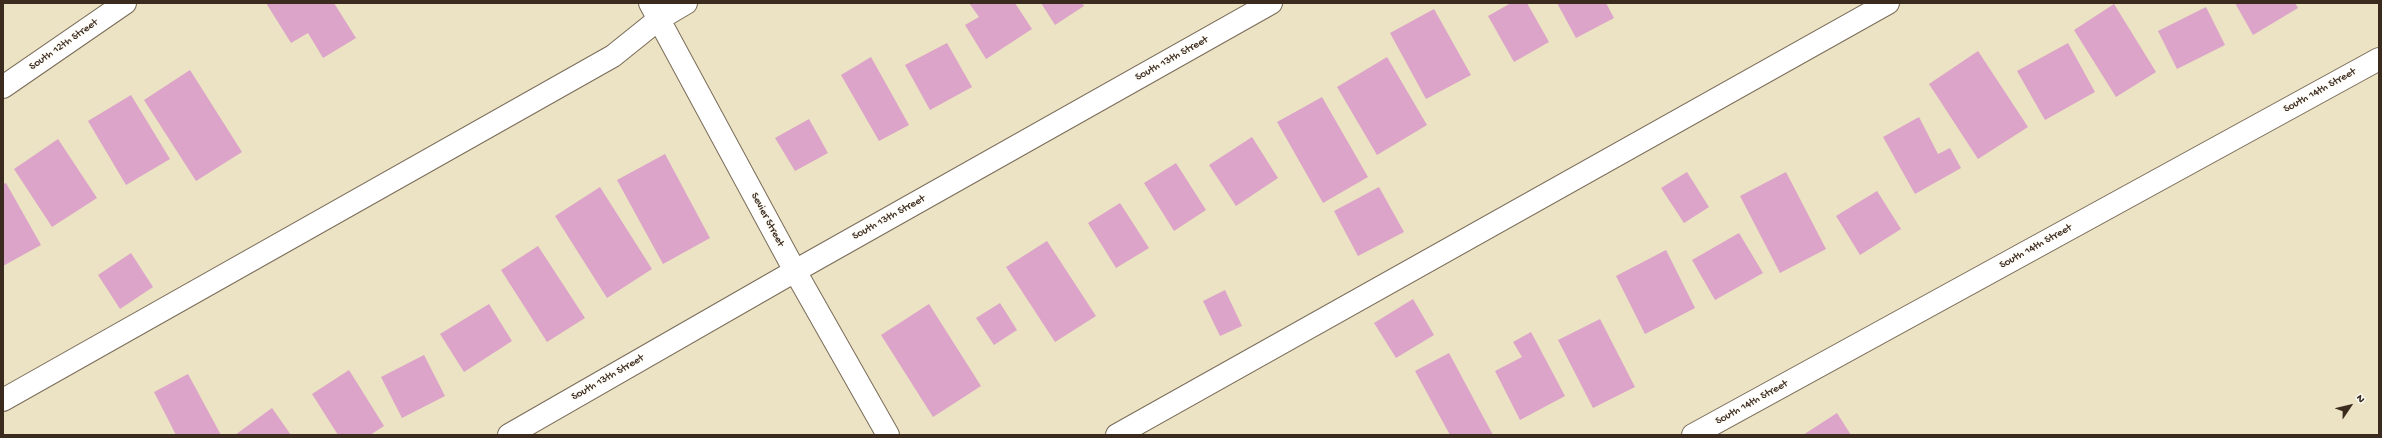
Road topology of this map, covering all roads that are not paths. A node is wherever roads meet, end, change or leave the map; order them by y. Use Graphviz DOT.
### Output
graph roads {
  1 [pos="125,3"];
  2 [pos="686,3"];
  3 [pos="1271,3"];
  4 [pos="1888,3"];
  5 [pos="655,11"];
  6 [pos="2379,59"];
  7 [pos="3,87"];
  8 [pos="795,271"];
  9 [pos="3,400"];
  10 [pos="509,435"];
  11 [pos="888,435"];
  12 [pos="1117,435"];
  13 [pos="1693,435"];
  1 -- 7 [label="street, South 12th Street"];
  2 -- 5 [label="street"];
  3 -- 8 [label="street, South 13th Street"];
  4 -- 12 [label="street"];
  5 -- 8 [label="street, Sevier Street"];
  5 -- 9 [label="street"];
  6 -- 13 [label="street, South 14th Street"];
  8 -- 10 [label="street, South 13th Street"];
  8 -- 11 [label="street, Sevier Street"];
}
